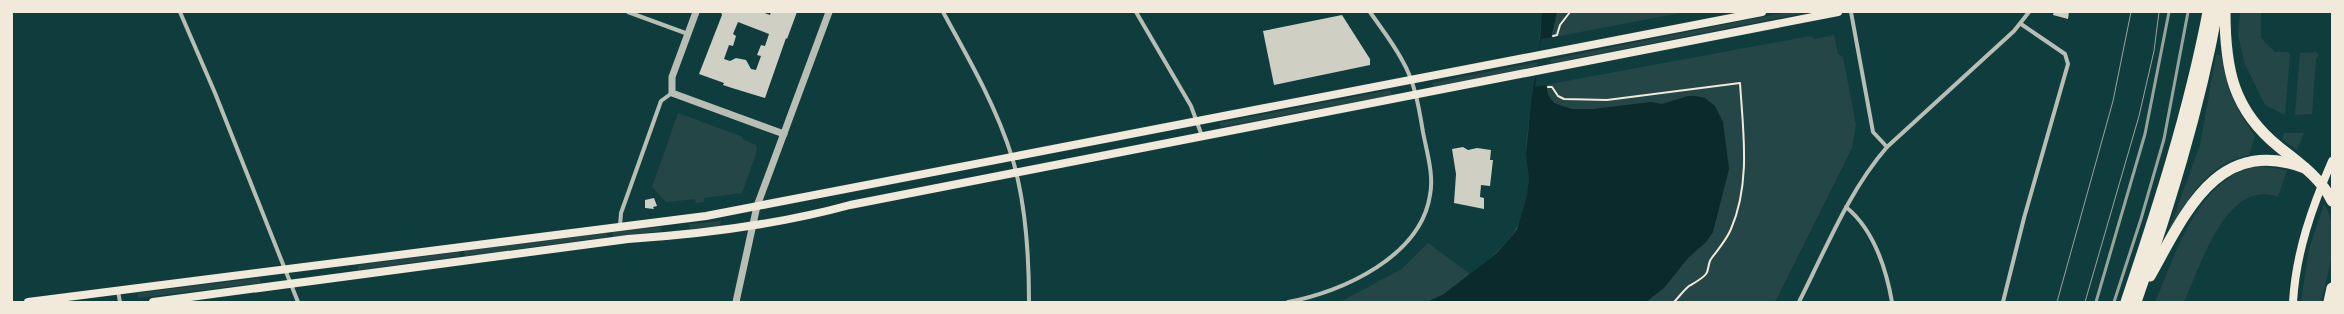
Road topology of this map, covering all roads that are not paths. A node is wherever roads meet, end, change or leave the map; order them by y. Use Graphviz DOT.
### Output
graph roads {
  1 [pos="180,12"];
  2 [pos="628,12"];
  3 [pos="696,12"];
  4 [pos="829,12"];
  5 [pos="943,12"];
  6 [pos="1136,12"];
  7 [pos="1370,12"];
  8 [pos="1762,12"];
  9 [pos="1838,12"];
  10 [pos="1851,12"];
  11 [pos="2029,12"];
  12 [pos="2208,12"];
  13 [pos="2218,12"];
  14 [pos="2225,12"];
  15 [pos="2021,24"];
  16 [pos="688,34"];
  17 [pos="1410,80"];
  18 [pos="671,90"];
  19 [pos="1416,95"];
  20 [pos="1197,121"];
  21 [pos="784,134"];
  22 [pos="1202,137"];
  23 [pos="1887,147"];
  24 [pos="1012,157"];
  25 [pos="2332,161"];
  26 [pos="2305,168"];
  27 [pos="1016,173"];
  28 [pos="2332,201"];
  29 [pos="757,206"];
  30 [pos="1846,207"];
  31 [pos="620,226"];
  32 [pos="753,226"];
  33 [pos="285,268"];
  34 [pos="292,284"];
  35 [pos="2332,288"];
  36 [pos="118,290"];
  37 [pos="28,302"];
  38 [pos="120,302"];
  39 [pos="153,302"];
  40 [pos="298,302"];
  41 [pos="736,302"];
  42 [pos="1029,302"];
  43 [pos="1288,302"];
  44 [pos="1800,302"];
  45 [pos="1892,302"];
  46 [pos="2003,302"];
  47 [pos="2126,302"];
  48 [pos="2136,302"];
  49 [pos="2293,302"];
  50 [pos="2329,302"];
  1 -- 33 [label="street"];
  2 -- 16 [label="street"];
  3 -- 16 [label="street"];
  4 -- 21 [label="street"];
  5 -- 24 [label="street"];
  6 -- 20 [label="street"];
  7 -- 17 [label="street"];
  8 -- 17 [label="main road"];
  9 -- 19 [label="main road"];
  10 -- 23 [label="street"];
  11 -- 15 [label="street"];
  12 -- 47 [label="highway"];
  13 -- 48 [label="highway"];
  14 -- 26 [label="highway"];
  15 -- 23 [label="street"];
  15 -- 46 [label="street"];
  16 -- 18 [label="street"];
  17 -- 19 [label="street"];
  17 -- 20 [label="main road"];
  18 -- 21 [label="street"];
  18 -- 31 [label="street"];
  19 -- 22 [label="main road"];
  19 -- 43 [label="street"];
  20 -- 22 [label="street"];
  20 -- 24 [label="main road"];
  21 -- 29 [label="street"];
  22 -- 27 [label="main road"];
  23 -- 30 [label="street"];
  24 -- 27 [label="street"];
  24 -- 29 [label="main road"];
  25 -- 49 [label="main road"];
  26 -- 28 [label="highway"];
  26 -- 48 [label="highway"];
  27 -- 32 [label="main road"];
  27 -- 42 [label="street"];
  29 -- 31 [label="main road"];
  29 -- 32 [label="street"];
  30 -- 44 [label="street"];
  30 -- 45 [label="street"];
  31 -- 33 [label="main road"];
  32 -- 34 [label="main road"];
  32 -- 41 [label="street"];
  33 -- 34 [label="street"];
  33 -- 36 [label="main road"];
  34 -- 39 [label="main road"];
  34 -- 40 [label="street"];
  35 -- 50 [label="highway"];
  36 -- 37 [label="main road"];
  36 -- 38 [label="street"];
}
